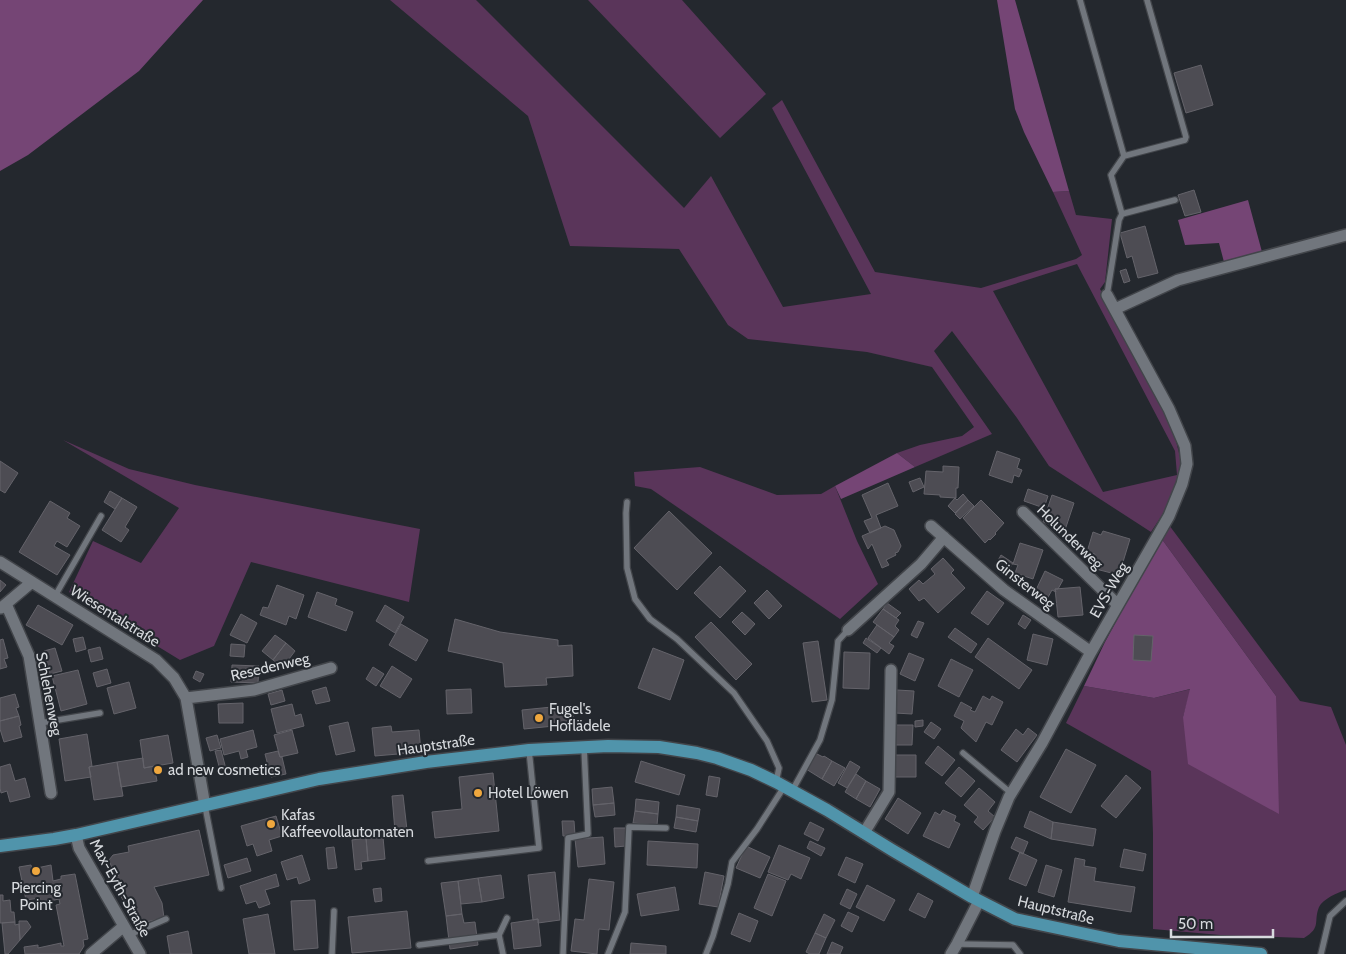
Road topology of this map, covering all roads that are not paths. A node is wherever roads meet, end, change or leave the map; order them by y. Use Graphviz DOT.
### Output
graph roads {
  1 [pos="1080,0"];
  2 [pos="1147,0"];
  3 [pos="1124,156"];
  4 [pos="1175,200"];
  5 [pos="1122,214"];
  6 [pos="1346,234"];
  7 [pos="1107,294"];
  8 [pos="1115,309"];
  9 [pos="627,502"];
  10 [pos="1023,512"];
  11 [pos="101,516"];
  12 [pos="931,526"];
  13 [pos="944,537"];
  14 [pos="0,562"];
  15 [pos="32,582"];
  16 [pos="55,596"];
  17 [pos="1118,605"];
  18 [pos="3,606"];
  19 [pos="848,630"];
  20 [pos="1091,652"];
  21 [pos="331,668"];
  22 [pos="891,670"];
  23 [pos="186,698"];
  24 [pos="100,713"];
  25 [pos="40,723"];
  26 [pos="584,746"];
  27 [pos="529,750"];
  28 [pos="963,753"];
  29 [pos="784,787"];
  30 [pos="51,793"];
  31 [pos="1011,793"];
  32 [pos="205,806"];
  33 [pos="666,828"];
  34 [pos="864,833"];
  35 [pos="76,835"];
  36 [pos="0,846"];
  37 [pos="428,862"];
  38 [pos="221,888"];
  39 [pos="976,899"];
  40 [pos="1346,901"];
  41 [pos="334,911"];
  42 [pos="507,918"];
  43 [pos="166,919"];
  44 [pos="126,931"];
  45 [pos="499,935"];
  46 [pos="419,945"];
  47 [pos="954,949"];
  48 [pos="91,954"];
  49 [pos="140,954"];
  50 [pos="332,954"];
  51 [pos="503,954"];
  52 [pos="563,954"];
  53 [pos="608,954"];
  54 [pos="706,954"];
  55 [pos="1020,954"];
  56 [pos="1261,954"];
  57 [pos="1321,954"];
  1 -- 3 [label="lane"];
  2 -- 3 [label="lane"];
  3 -- 5 [label="lane"];
  4 -- 5 [label="lane"];
  5 -- 7 [label="lane"];
  6 -- 8 [label="street"];
  7 -- 8 [label="street, EVS-Weg"];
  8 -- 17 [label="street, EVS-Weg"];
  9 -- 29 [label="lane"];
  10 -- 17 [label="street, Holunderweg"];
  11 -- 16 [label="lane"];
  12 -- 13 [label="street, Ginsterweg"];
  13 -- 19 [label="street"];
  13 -- 20 [label="street, Ginsterweg"];
  14 -- 15 [label="street, Wiesentalstraße"];
  15 -- 16 [label="street, Wiesentalstraße"];
  15 -- 18 [label="street"];
  16 -- 23 [label="street, Wiesentalstraße"];
  17 -- 20 [label="street, EVS-Weg"];
  18 -- 25 [label="street, Schlehenweg"];
  19 -- 29 [label="lane"];
  20 -- 31 [label="street, EVS-Weg"];
  21 -- 23 [label="street, Resedenweg"];
  22 -- 34 [label="street"];
  23 -- 32 [label="street, Wiesentalstraße"];
  24 -- 25 [label="lane"];
  25 -- 30 [label="street, Schlehenweg"];
  26 -- 27 [label="main road, Hauptstraße"];
  26 -- 29 [label="main road, Hauptstraße"];
  26 -- 52 [label="lane"];
  27 -- 32 [label="main road, Hauptstraße"];
  27 -- 37 [label="lane"];
  28 -- 31 [label="lane"];
  29 -- 34 [label="main road, Hauptstraße"];
  29 -- 54 [label="lane"];
  31 -- 39 [label="street, EVS-Weg"];
  32 -- 35 [label="main road, Hauptstraße"];
  32 -- 38 [label="lane"];
  33 -- 53 [label="lane"];
  34 -- 39 [label="main road, Hauptstraße"];
  35 -- 36 [label="main road, Hauptstraße"];
  35 -- 44 [label="street, Max-Eyth-Straße"];
  39 -- 47 [label="street, EVS-Weg"];
  39 -- 56 [label="main road, Hauptstraße"];
  40 -- 57 [label="lane"];
  41 -- 50 [label="lane"];
  42 -- 45 [label="lane"];
  43 -- 44 [label="lane"];
  44 -- 48 [label="street"];
  44 -- 49 [label="street, Max-Eyth-Straße"];
  45 -- 46 [label="lane"];
  45 -- 51 [label="lane"];
  47 -- 55 [label="lane"];
}
